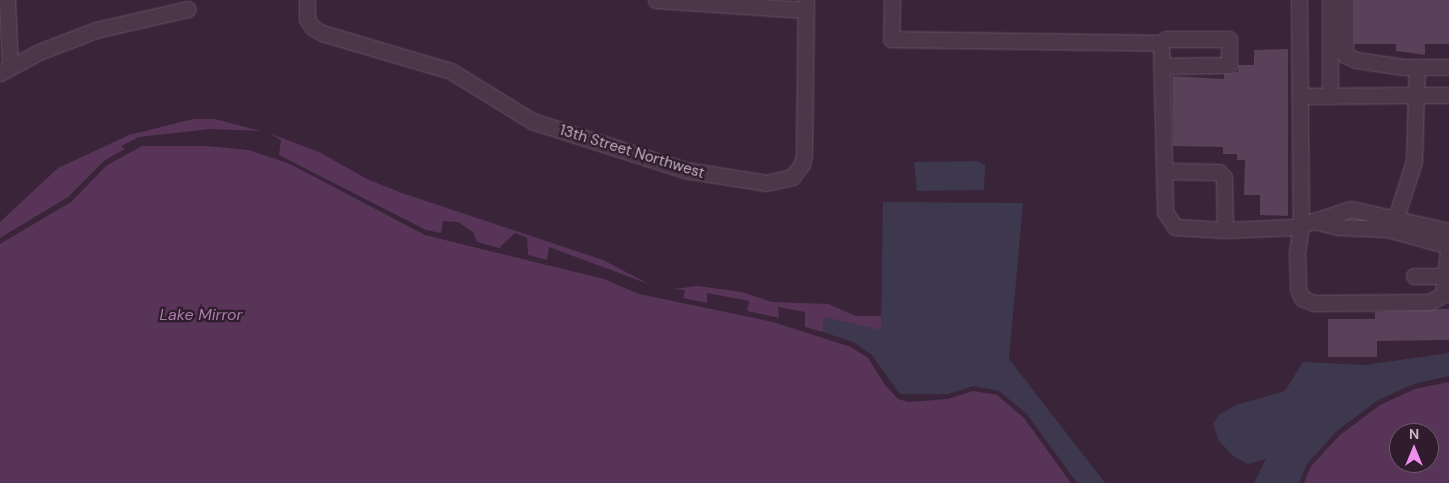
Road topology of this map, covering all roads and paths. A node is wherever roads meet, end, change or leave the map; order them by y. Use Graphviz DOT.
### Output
graph roads {
  1 [pos="7,0"];
  2 [pos="307,0"];
  3 [pos="656,0"];
  4 [pos="892,0"];
  5 [pos="1299,0"];
  6 [pos="1330,0"];
  7 [pos="1345,0"];
  8 [pos="806,5"];
  9 [pos="164,6"];
  10 [pos="188,9"];
  11 [pos="1161,44"];
  12 [pos="1162,66"];
  13 [pos="1449,67"];
  14 [pos="1417,68"];
  15 [pos="5,70"];
  16 [pos="1416,95"];
  17 [pos="1449,95"];
  18 [pos="1300,96"];
  19 [pos="1330,96"];
  20 [pos="1164,171"];
  21 [pos="1307,223"];
  22 [pos="1394,224"];
  23 [pos="1225,230"];
  24 [pos="1449,231"];
  25 [pos="1449,244"];
  26 [pos="1446,271"];
  27 [pos="1414,276"];
  28 [pos="1442,299"];
  1 -- 15 [label="street"];
  2 -- 8 [label="street, 13th Street Northwest"];
  3 -- 8 [label="street"];
  4 -- 11 [label="street"];
  5 -- 18 [label="street"];
  6 -- 19 [label="street"];
  7 -- 14 [label="street"];
  9 -- 10 [label="street"];
  9 -- 15 [label="street"];
  11 -- 12 [label="street"];
  11 -- 12 [label="street"];
  12 -- 20 [label="street"];
  13 -- 14 [label="street"];
  14 -- 16 [label="street"];
  16 -- 17 [label="street"];
  16 -- 19 [label="street"];
  16 -- 22 [label="street"];
  18 -- 19 [label="street"];
  18 -- 21 [label="street"];
  20 -- 23 [label="street"];
  20 -- 23 [label="street"];
  21 -- 22 [label="street"];
  21 -- 23 [label="street"];
  21 -- 28 [label="street"];
  22 -- 24 [label="street"];
  22 -- 25 [label="street"];
  25 -- 26 [label="street"];
  26 -- 27 [label="street"];
  26 -- 28 [label="street"];
}
